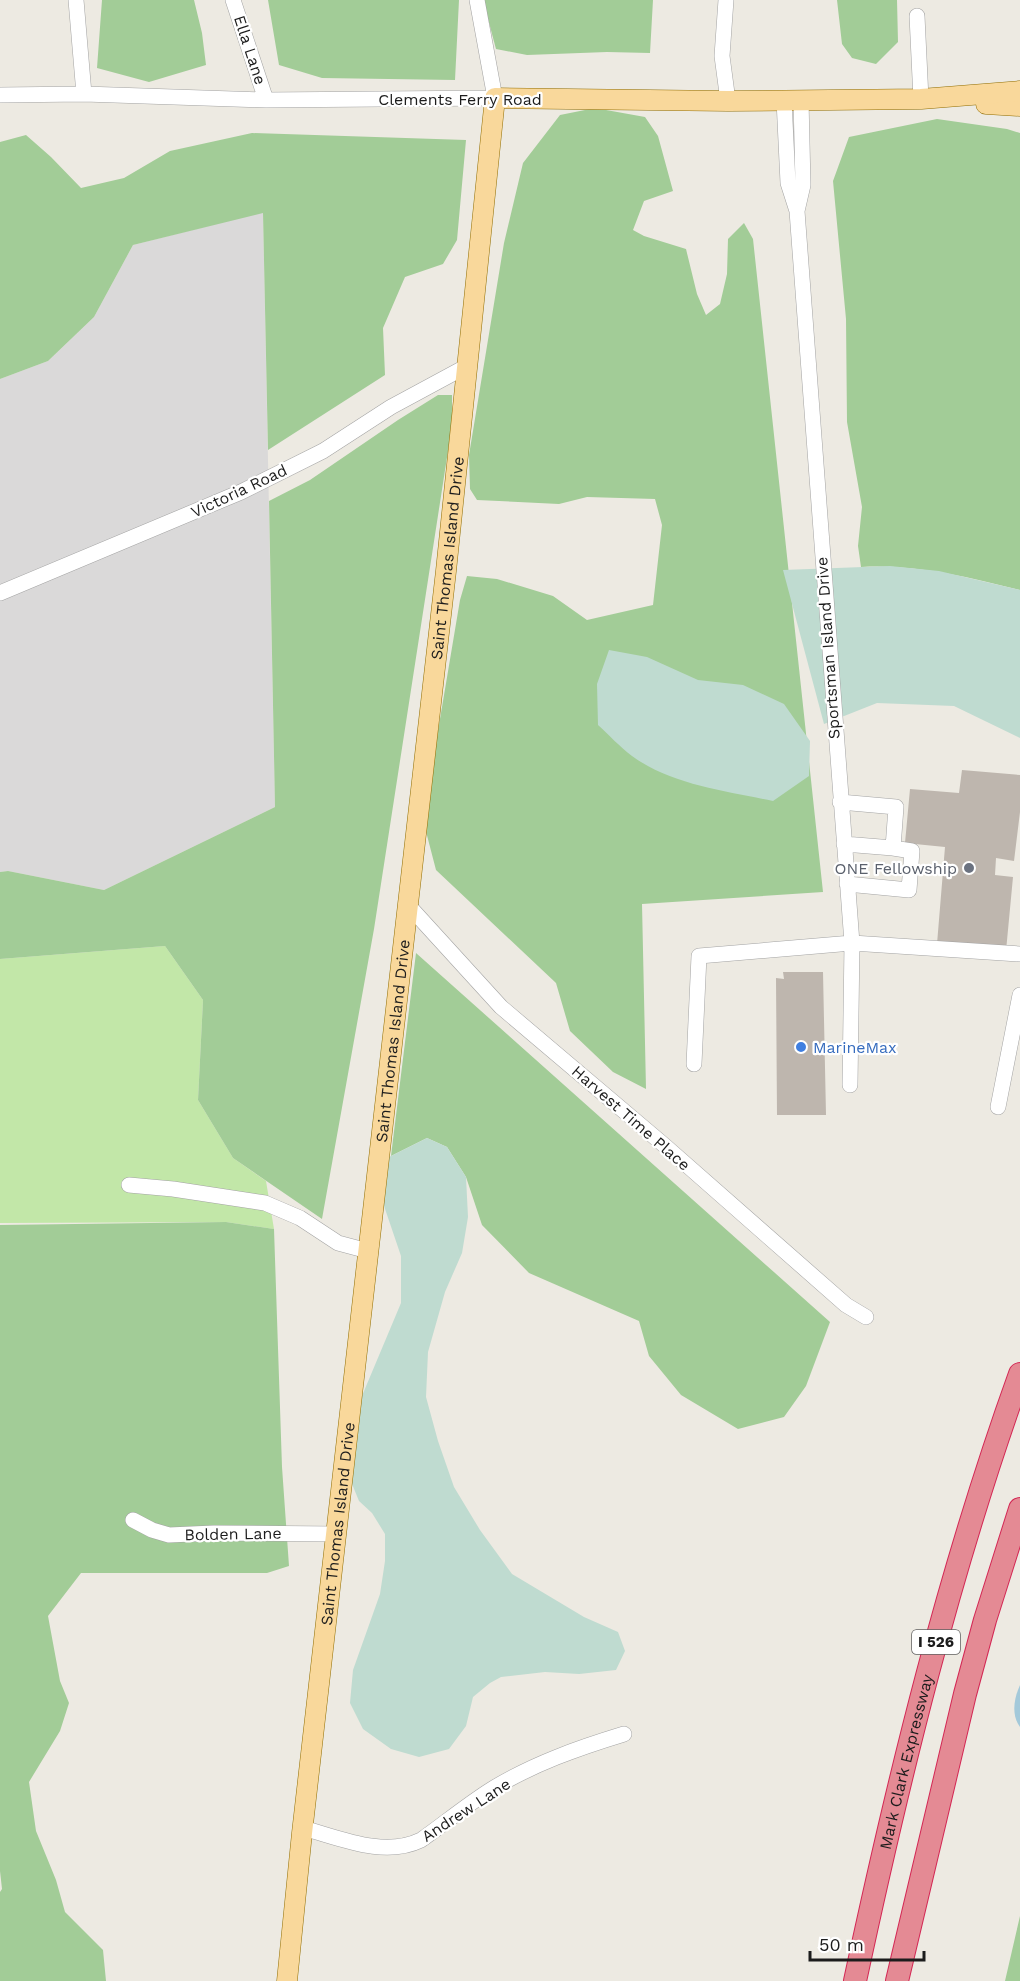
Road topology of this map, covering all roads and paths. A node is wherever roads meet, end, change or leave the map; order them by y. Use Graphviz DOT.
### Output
graph roads {
  1 [pos="76,0"];
  2 [pos="233,0"];
  3 [pos="477,0"];
  4 [pos="726,0"];
  5 [pos="917,16"];
  6 [pos="1020,91"];
  7 [pos="84,94"];
  8 [pos="0,95"];
  9 [pos="495,98"];
  10 [pos="921,99"];
  11 [pos="266,100"];
  12 [pos="792,100"];
  13 [pos="728,101"];
  14 [pos="1020,106"];
  15 [pos="467,366"];
  16 [pos="0,593"];
  17 [pos="840,802"];
  18 [pos="844,844"];
  19 [pos="893,849"];
  20 [pos="847,884"];
  21 [pos="408,905"];
  22 [pos="852,943"];
  23 [pos="1020,954"];
  24 [pos="1020,995"];
  25 [pos="694,1064"];
  26 [pos="850,1085"];
  27 [pos="998,1107"];
  28 [pos="129,1185"];
  29 [pos="368,1251"];
  30 [pos="866,1317"];
  31 [pos="1020,1374"];
  32 [pos="1020,1509"];
  33 [pos="134,1521"];
  34 [pos="336,1533"];
  35 [pos="624,1734"];
  36 [pos="303,1828"];
  37 [pos="287,1981"];
  38 [pos="855,1981"];
  39 [pos="897,1981"];
  1 -- 7 [label="street"];
  2 -- 11 [label="street, Ella Lane"];
  3 -- 9 [label="street"];
  4 -- 13 [label="street"];
  5 -- 10 [label="street"];
  6 -- 10 [label="main road, Clements Ferry Road"];
  7 -- 8 [label="street, Clements Ferry Road"];
  7 -- 11 [label="street, Clements Ferry Road"];
  9 -- 11 [label="street, Clements Ferry Road"];
  9 -- 13 [label="main road, Clements Ferry Road"];
  9 -- 15 [label="main road, Saint Thomas Island Drive"];
  10 -- 12 [label="main road, Clements Ferry Road"];
  10 -- 14 [label="main road, Clements Ferry Road"];
  12 -- 13 [label="main road, Clements Ferry Road"];
  12 -- 17 [label="street, Sportsman Island Drive"];
  15 -- 16 [label="street, Victoria Road"];
  15 -- 21 [label="main road, Saint Thomas Island Drive"];
  17 -- 18 [label="street, Sportsman Island Drive"];
  17 -- 19 [label="street"];
  18 -- 19 [label="street"];
  18 -- 20 [label="street, Sportsman Island Drive"];
  19 -- 20 [label="street"];
  20 -- 22 [label="street, Sportsman Island Drive"];
  21 -- 29 [label="main road, Saint Thomas Island Drive"];
  21 -- 30 [label="street, Harvest Time Place"];
  22 -- 23 [label="street"];
  22 -- 25 [label="street"];
  22 -- 26 [label="street, Sportsman Island Drive"];
  24 -- 27 [label="street"];
  28 -- 29 [label="street"];
  29 -- 34 [label="main road, Saint Thomas Island Drive"];
  31 -- 38 [label="highway, Mark Clark Expressway / I 526"];
  32 -- 39 [label="highway, I 526"];
  33 -- 34 [label="street, Bolden Lane"];
  34 -- 36 [label="main road, Saint Thomas Island Drive"];
  35 -- 36 [label="street, Andrew Lane"];
  36 -- 37 [label="main road, Saint Thomas Island Drive"];
}
